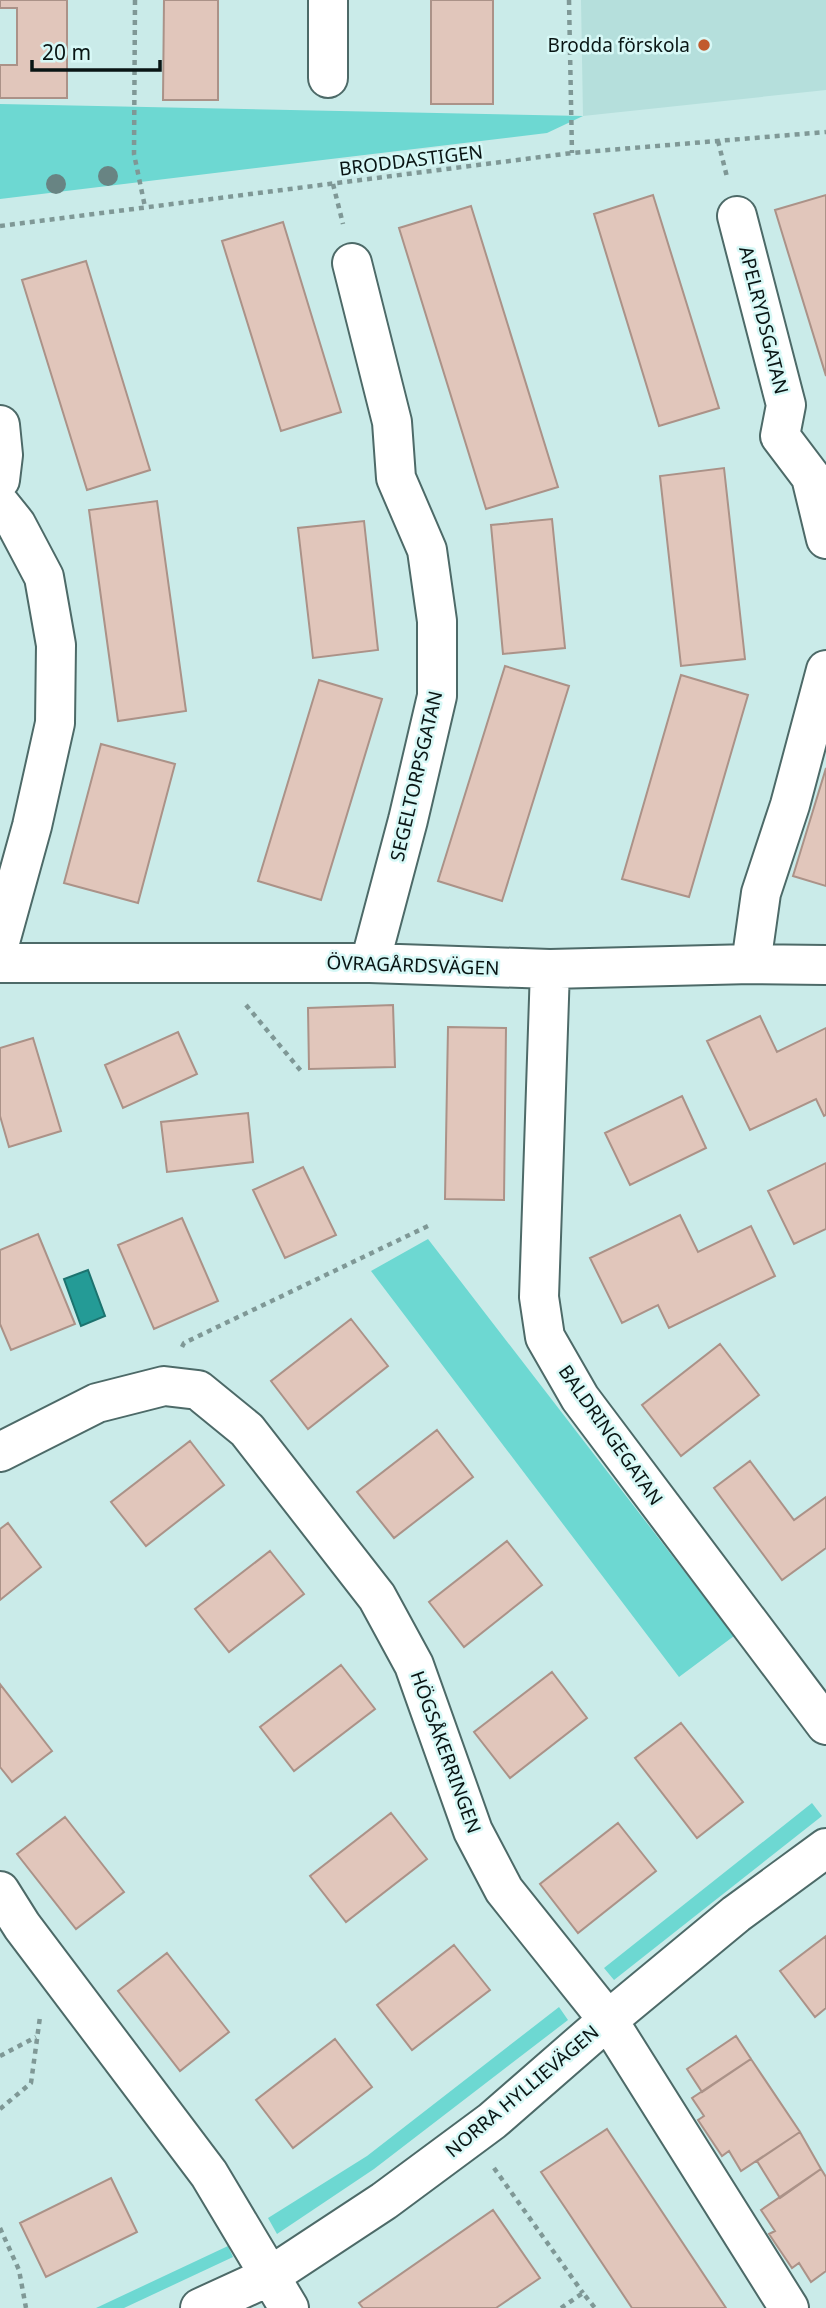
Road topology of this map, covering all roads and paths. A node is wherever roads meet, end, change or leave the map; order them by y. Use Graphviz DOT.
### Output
graph roads {
  1 [pos="135,0"];
  2 [pos="328,0"];
  3 [pos="569,0"];
  4 [pos="328,78"];
  5 [pos="826,132"];
  6 [pos="572,153"];
  7 [pos="145,207"];
  8 [pos="737,216"];
  9 [pos="0,226"];
  10 [pos="352,263"];
  11 [pos="0,425"];
  12 [pos="0,480"];
  13 [pos="0,504"];
  14 [pos="826,539"];
  15 [pos="826,670"];
  16 [pos="0,942"];
  17 [pos="0,963"];
  18 [pos="212,963"];
  19 [pos="370,963"];
  20 [pos="751,964"];
  21 [pos="826,965"];
  22 [pos="550,970"];
  23 [pos="301,1071"];
  24 [pos="428,1226"];
  25 [pos="164,1386"];
  26 [pos="0,1452"];
  27 [pos="826,1725"];
  28 [pos="826,1848"];
  29 [pos="0,1891"];
  30 [pos="67,1986"];
  31 [pos="608,2020"];
  32 [pos="36,2037"];
  33 [pos="0,2056"];
  34 [pos="0,2109"];
  35 [pos="471,2136"];
  36 [pos="0,2228"];
  37 [pos="280,2292"];
  38 [pos="583,2293"];
  39 [pos="26,2308"];
  40 [pos="200,2308"];
  41 [pos="561,2308"];
  42 [pos="595,2308"];
  43 [pos="789,2308"];
  1 -- 7 [label="path"];
  2 -- 4 [label="street"];
  3 -- 6 [label="path"];
  5 -- 6 [label="path, BRODDASTIGEN"];
  6 -- 7 [label="path, BRODDASTIGEN"];
  7 -- 9 [label="path, BRODDASTIGEN"];
  8 -- 14 [label="street, APELRYDSGATAN"];
  10 -- 19 [label="street, SEGELTORPSGATAN"];
  11 -- 12 [label="street"];
  13 -- 16 [label="street"];
  15 -- 20 [label="street"];
  17 -- 18 [label="street, ÖVRAGÅRDSVÄGEN"];
  18 -- 19 [label="street, ÖVRAGÅRDSVÄGEN"];
  18 -- 23 [label="path"];
  19 -- 22 [label="street, ÖVRAGÅRDSVÄGEN"];
  20 -- 21 [label="street, ÖVRAGÅRDSVÄGEN"];
  20 -- 22 [label="street, ÖVRAGÅRDSVÄGEN"];
  22 -- 27 [label="street, BALDRINGEGATAN"];
  24 -- 25 [label="path"];
  25 -- 26 [label="street, HÖGSÅKERRINGEN"];
  25 -- 31 [label="street, HÖGSÅKERRINGEN"];
  28 -- 31 [label="street, NORRA HYLLIEVÄGEN"];
  29 -- 30 [label="street"];
  30 -- 32 [label="path"];
  30 -- 37 [label="street"];
  31 -- 35 [label="street, NORRA HYLLIEVÄGEN"];
  31 -- 43 [label="street, HÖGSÅKERRINGEN"];
  32 -- 33 [label="path"];
  32 -- 34 [label="path"];
  35 -- 37 [label="street, NORRA HYLLIEVÄGEN"];
  35 -- 38 [label="path"];
  36 -- 39 [label="path"];
  37 -- 40 [label="street, NORRA HYLLIEVÄGEN"];
  38 -- 41 [label="path"];
  38 -- 42 [label="path"];
}
